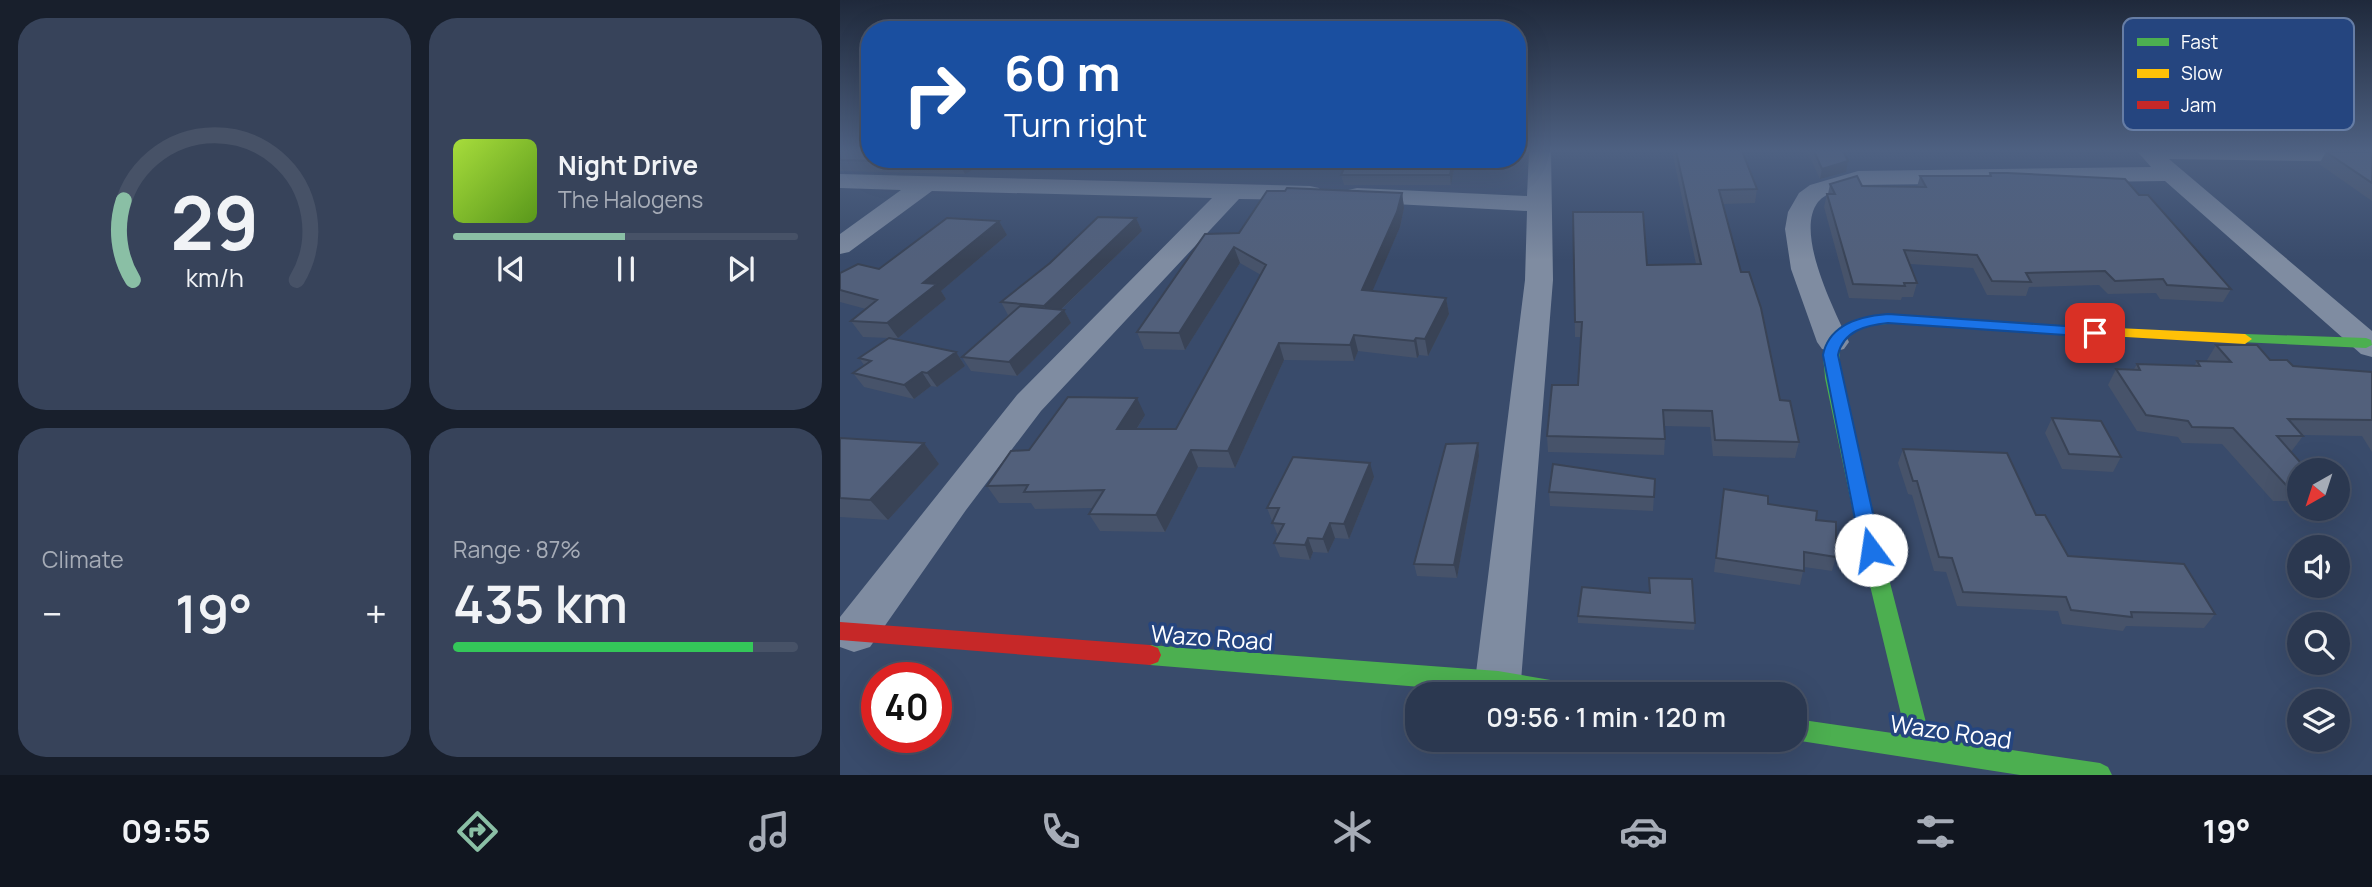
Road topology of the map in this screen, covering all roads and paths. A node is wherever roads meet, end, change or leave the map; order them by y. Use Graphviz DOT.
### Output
graph roads {
  1 [pos="921,187"];
  2 [pos="1067,187"];
  3 [pos="1540,187"];
  4 [pos="1826,187"];
  5 [pos="2186,187"];
  6 [pos="1233,191"];
  7 [pos="1540,204"];
  8 [pos="840,246"];
  9 [pos="1833,342"];
  10 [pos="2369,345"];
  11 [pos="847,632"];
  12 [pos="1498,681"];
  13 [pos="1504,682"];
  14 [pos="1807,732"];
  15 [pos="1920,750"];
  16 [pos="2100,775"];
  1 -- 8 [label="street"];
  2 -- 6 [label="street"];
  3 -- 7 [label="street"];
  4 -- 9 [label="street"];
  5 -- 10 [label="street"];
  6 -- 7 [label="street"];
  6 -- 11 [label="street"];
  7 -- 12 [label="street"];
  9 -- 10 [label="street"];
  9 -- 15 [label="street"];
  11 -- 12 [label="street, Wazo Road"];
  12 -- 13 [label="street, Wazo Road"];
  14 -- 15 [label="street, Wazo Road"];
  15 -- 16 [label="street, Wazo Road"];
}
